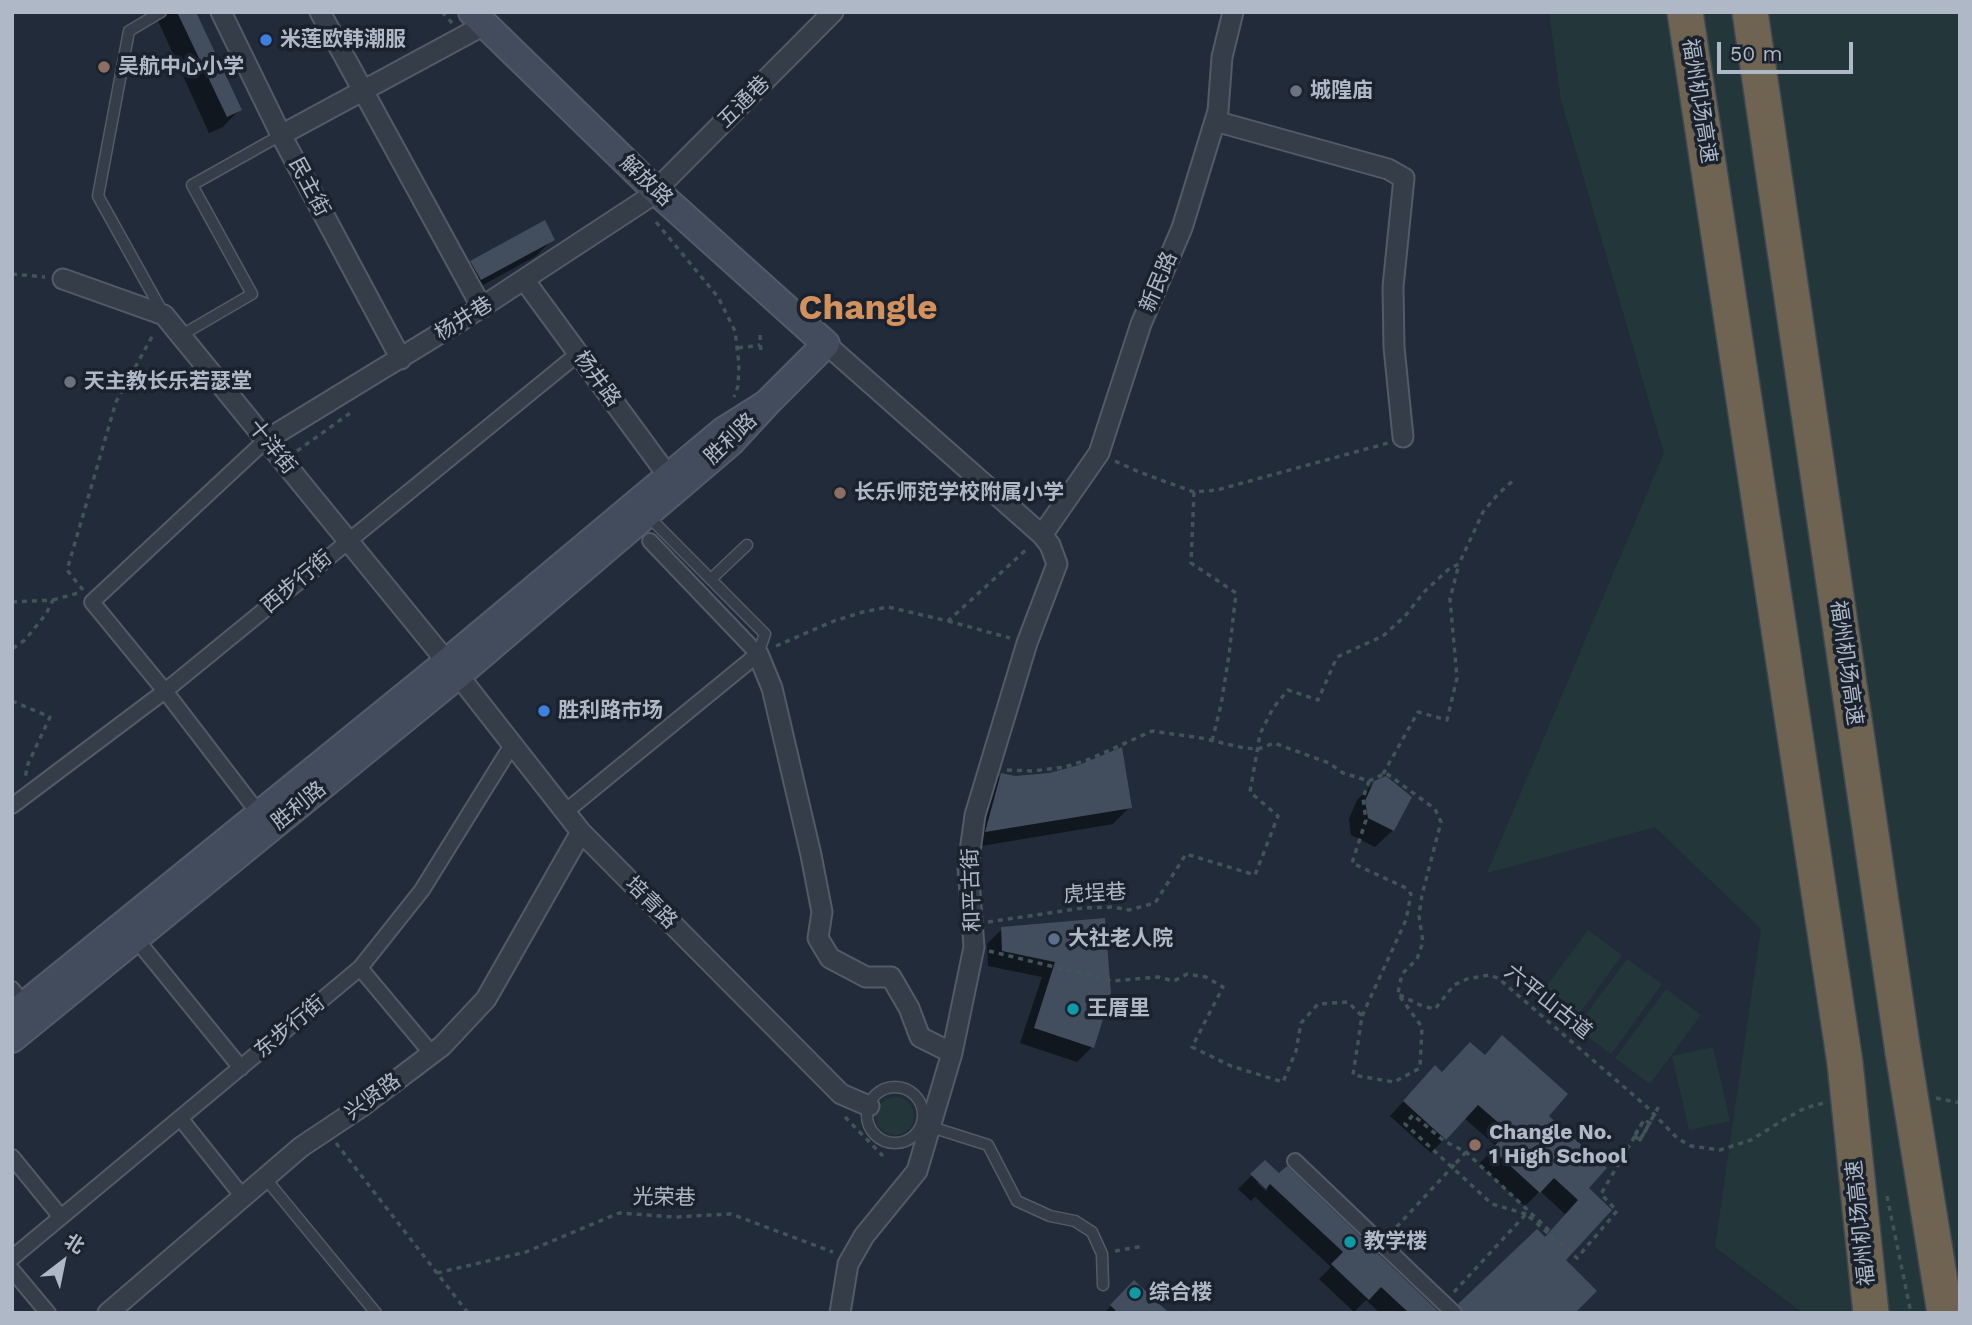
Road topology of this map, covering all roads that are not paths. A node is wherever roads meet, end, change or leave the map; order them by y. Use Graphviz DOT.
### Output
graph roads {
  1 [pos="161,12"];
  2 [pos="221,12"];
  3 [pos="320,12"];
  4 [pos="833,12"];
  5 [pos="1233,12"];
  6 [pos="1685,12"];
  7 [pos="1751,12"];
  8 [pos="473,21"];
  9 [pos="363,91"];
  10 [pos="1215,121"];
  11 [pos="281,135"];
  12 [pos="647,198"];
  13 [pos="63,279"];
  14 [pos="525,281"];
  15 [pos="482,308"];
  16 [pos="164,315"];
  17 [pos="180,335"];
  18 [pos="826,344"];
  19 [pos="579,353"];
  20 [pos="401,359"];
  21 [pos="766,404"];
  22 [pos="1403,437"];
  23 [pos="266,440"];
  24 [pos="669,477"];
  25 [pos="648,528"];
  26 [pos="1042,535"];
  27 [pos="348,540"];
  28 [pos="747,545"];
  29 [pos="711,579"];
  30 [pos="758,654"];
  31 [pos="453,669"];
  32 [pos="165,691"];
  33 [pos="512,745"];
  34 [pos="17,803"];
  35 [pos="565,812"];
  36 [pos="260,815"];
  37 [pos="581,832"];
  38 [pos="136,939"];
  39 [pos="360,968"];
  40 [pos="16,1003"];
  41 [pos="12,1039"];
  42 [pos="952,1053"];
  43 [pos="432,1054"];
  44 [pos="241,1068"];
  45 [pos="869,1106"];
  46 [pos="180,1118"];
  47 [pos="925,1125"];
  48 [pos="12,1157"];
  49 [pos="1295,1161"];
  50 [pos="265,1178"];
  51 [pos="243,1197"];
  52 [pos="61,1217"];
  53 [pos="12,1258"];
  54 [pos="12,1270"];
  55 [pos="1103,1285"];
  56 [pos="48,1313"];
  57 [pos="108,1313"];
  58 [pos="376,1313"];
  59 [pos="840,1313"];
  60 [pos="1454,1313"];
  61 [pos="1871,1313"];
  62 [pos="1945,1313"];
  1 -- 16 [label="lane"];
  2 -- 11 [label="street, 民主街"];
  3 -- 9 [label="street"];
  4 -- 12 [label="street, 五通巷"];
  5 -- 10 [label="street, 新民路"];
  6 -- 61 [label="highway, 福州机场高速, bridge"];
  7 -- 62 [label="highway, 福州机场高速, bridge"];
  8 -- 9 [label="street"];
  8 -- 12 [label="main road, 解放路"];
  9 -- 11 [label="street"];
  9 -- 15 [label="street"];
  10 -- 22 [label="street"];
  10 -- 26 [label="street, 新民路"];
  11 -- 17 [label="lane"];
  11 -- 20 [label="street, 民主街"];
  12 -- 14 [label="street, 杨井巷"];
  12 -- 18 [label="main road, 解放路"];
  13 -- 16 [label="street"];
  14 -- 15 [label="street, 杨井巷"];
  14 -- 19 [label="street, 杨井路"];
  15 -- 20 [label="street, 杨井巷"];
  16 -- 17 [label="street, 十洋街"];
  17 -- 23 [label="street, 十洋街"];
  18 -- 21 [label="main road"];
  18 -- 26 [label="street"];
  19 -- 24 [label="street, 杨井路"];
  19 -- 27 [label="street, 西步行街"];
  20 -- 23 [label="street, 杨井巷"];
  21 -- 24 [label="main road, 胜利路"];
  21 -- 25 [label="main road, 胜利路"];
  23 -- 27 [label="street, 十洋街"];
  23 -- 32 [label="street"];
  24 -- 31 [label="main road, 胜利路"];
  25 -- 29 [label="lane"];
  25 -- 30 [label="street"];
  25 -- 31 [label="main road, 胜利路"];
  26 -- 42 [label="street, 和平古街"];
  27 -- 31 [label="street, 十洋街"];
  27 -- 32 [label="street, 西步行街"];
  28 -- 29 [label="lane"];
  29 -- 30 [label="lane"];
  30 -- 35 [label="street"];
  30 -- 42 [label="street"];
  31 -- 33 [label="street, 培青路"];
  31 -- 36 [label="main road, 胜利路"];
  31 -- 38 [label="main road, 胜利路"];
  32 -- 34 [label="street, 西步行街"];
  32 -- 36 [label="street"];
  33 -- 35 [label="street, 培青路"];
  33 -- 39 [label="street, 东步行街"];
  35 -- 37 [label="street, 培青路"];
  36 -- 40 [label="main road, 胜利路"];
  37 -- 43 [label="street, 兴贤路"];
  37 -- 45 [label="street, 培青路"];
  38 -- 41 [label="main road, 胜利路"];
  38 -- 44 [label="street"];
  39 -- 43 [label="street"];
  39 -- 44 [label="street, 东步行街"];
  42 -- 47 [label="street, 和平古街"];
  43 -- 50 [label="street, 兴贤路"];
  44 -- 46 [label="street, 东步行街"];
  45 -- 47 [label="lane"];
  45 -- 47 [label="lane"];
  46 -- 51 [label="street"];
  46 -- 52 [label="street, 东步行街"];
  47 -- 55 [label="lane"];
  47 -- 59 [label="street, 和平古街"];
  48 -- 52 [label="street"];
  49 -- 60 [label="street"];
  50 -- 51 [label="street, 兴贤路"];
  50 -- 58 [label="lane"];
  51 -- 57 [label="street, 兴贤路"];
  52 -- 53 [label="street, 东步行街"];
  54 -- 56 [label="street"];
}
